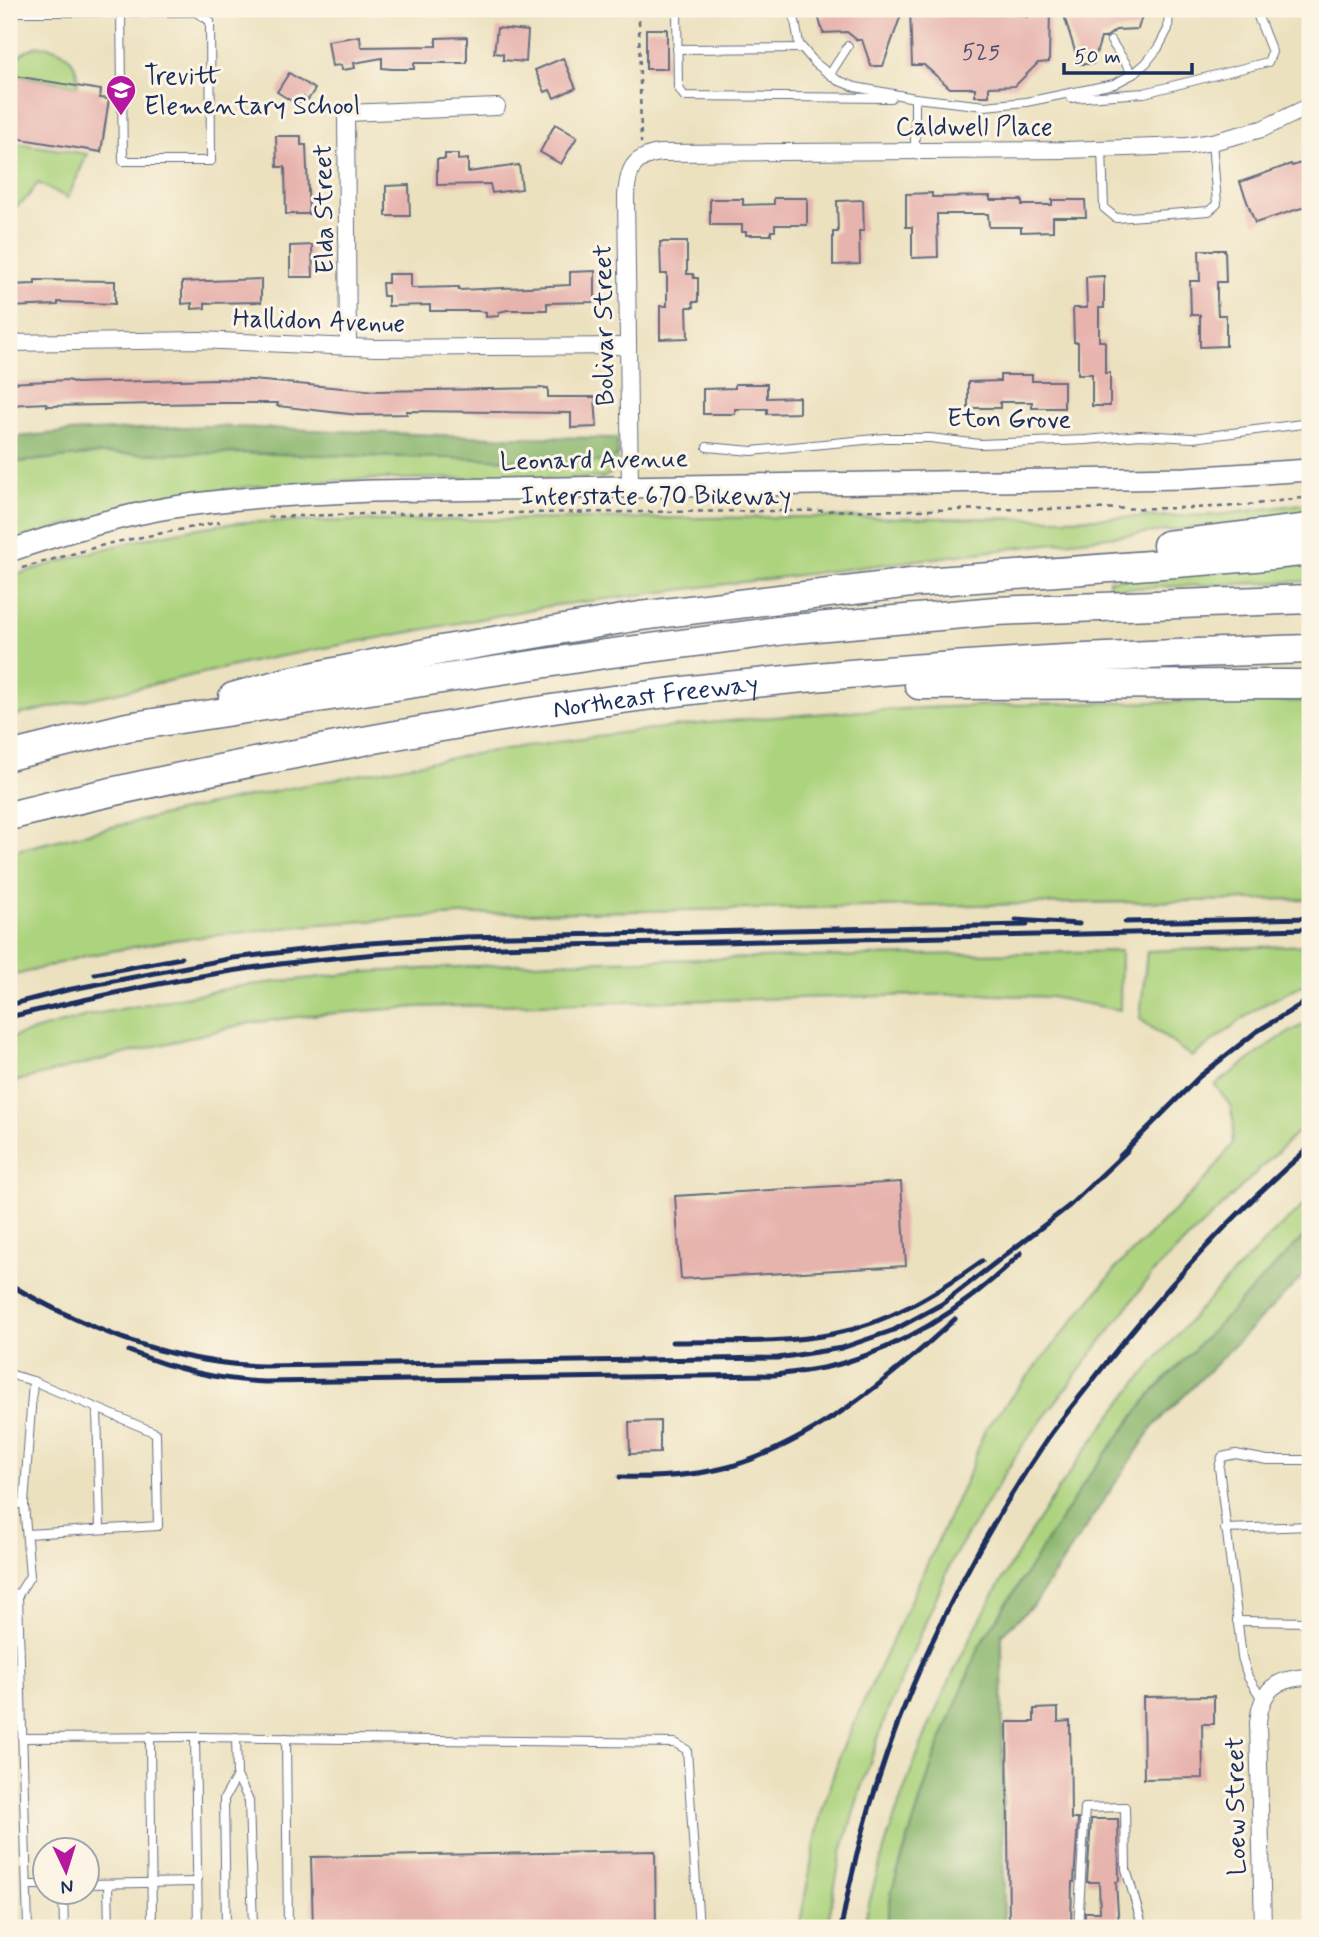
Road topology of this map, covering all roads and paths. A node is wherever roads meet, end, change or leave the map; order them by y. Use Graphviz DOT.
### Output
graph roads {
  1 [pos="677,9"];
  2 [pos="793,9"];
  3 [pos="1169,9"];
  4 [pos="1255,9"];
  5 [pos="9,12"];
  6 [pos="121,12"];
  7 [pos="639,20"];
  8 [pos="1111,41"];
  9 [pos="848,46"];
  10 [pos="801,48"];
  11 [pos="677,49"];
  12 [pos="830,74"];
  13 [pos="1133,74"];
  14 [pos="915,99"];
  15 [pos="1026,102"];
  16 [pos="1310,106"];
  17 [pos="497,107"];
  18 [pos="1212,142"];
  19 [pos="1102,149"];
  20 [pos="915,151"];
  21 [pos="639,160"];
  22 [pos="9,343"];
  23 [pos="628,346"];
  24 [pos="348,347"];
  25 [pos="1310,423"];
  26 [pos="707,447"];
  27 [pos="1310,470"];
  28 [pos="1186,478"];
  29 [pos="1310,483"];
  30 [pos="630,486"];
  31 [pos="1310,497"];
  32 [pos="262,518"];
  33 [pos="223,521"];
  34 [pos="1310,528"];
  35 [pos="9,551"];
  36 [pos="1310,551"];
  37 [pos="22,568"];
  38 [pos="911,583"];
  39 [pos="1310,599"];
  40 [pos="1310,649"];
  41 [pos="1310,684"];
  42 [pos="734,685"];
  43 [pos="127,727"];
  44 [pos="9,756"];
  45 [pos="9,816"];
  46 [pos="9,1374"];
  47 [pos="33,1381"];
  48 [pos="97,1408"];
  49 [pos="1310,1460"];
  50 [pos="9,1504"];
  51 [pos="24,1504"];
  52 [pos="1310,1525"];
  53 [pos="1225,1529"];
  54 [pos="100,1530"];
  55 [pos="27,1534"];
  56 [pos="9,1591"];
  57 [pos="18,1595"];
  58 [pos="1237,1621"];
  59 [pos="1310,1622"];
  60 [pos="1310,1677"];
  61 [pos="1267,1693"];
  62 [pos="150,1736"];
  63 [pos="195,1737"];
  64 [pos="236,1737"];
  65 [pos="23,1738"];
  66 [pos="286,1738"];
  67 [pos="237,1776"];
  68 [pos="197,1882"];
  69 [pos="102,1884"];
  70 [pos="108,1884"];
  71 [pos="152,1884"];
  72 [pos="27,1885"];
  73 [pos="32,1885"];
  74 [pos="63,1906"];
  75 [pos="28,1928"];
  76 [pos="64,1928"];
  77 [pos="109,1928"];
  78 [pos="152,1928"];
  79 [pos="198,1928"];
  80 [pos="226,1928"];
  81 [pos="253,1928"];
  82 [pos="288,1928"];
  83 [pos="699,1928"];
  84 [pos="1078,1928"];
  85 [pos="1143,1928"];
  86 [pos="1263,1928"];
  1 -- 11 [label="lane"];
  2 -- 10 [label="lane"];
  3 -- 13 [label="lane"];
  4 -- 15 [label="lane"];
  5 -- 6 [label="lane"];
  6 -- 6 [label="lane"];
  7 -- 21 [label="path"];
  8 -- 13 [label="lane"];
  9 -- 12 [label="lane"];
  10 -- 11 [label="lane"];
  10 -- 12 [label="lane"];
  11 -- 14 [label="lane"];
  12 -- 14 [label="lane"];
  13 -- 15 [label="lane"];
  14 -- 15 [label="lane"];
  14 -- 20 [label="lane"];
  16 -- 18 [label="street, Caldwell Place"];
  17 -- 24 [label="street, Elda Street"];
  18 -- 19 [label="street, Caldwell Place"];
  18 -- 19 [label="lane"];
  19 -- 20 [label="street, Caldwell Place"];
  20 -- 21 [label="street, Caldwell Place"];
  21 -- 23 [label="street, Bolivar Street"];
  22 -- 24 [label="street, Hallidon Avenue"];
  23 -- 24 [label="street, Hallidon Avenue"];
  23 -- 30 [label="street, Bolivar Street"];
  25 -- 26 [label="lane, Eton Grove"];
  27 -- 28 [label="street, Leonard Avenue"];
  28 -- 29 [label="street, Leonard Avenue"];
  28 -- 30 [label="street, Leonard Avenue"];
  30 -- 35 [label="street, Leonard Avenue"];
  31 -- 32 [label="path, Interstate 670 Bikeway"];
  33 -- 37 [label="path"];
  34 -- 38 [label="highway"];
  36 -- 38 [label="highway"];
  38 -- 43 [label="highway"];
  39 -- 43 [label="highway, Northeast Freeway"];
  40 -- 42 [label="highway, Northeast Freeway"];
  41 -- 42 [label="highway"];
  42 -- 45 [label="highway, Northeast Freeway"];
  43 -- 44 [label="highway, Northeast Freeway"];
  46 -- 47 [label="lane"];
  47 -- 48 [label="lane"];
  47 -- 51 [label="lane"];
  48 -- 54 [label="lane"];
  48 -- 54 [label="lane"];
  49 -- 53 [label="lane"];
  50 -- 51 [label="lane"];
  51 -- 55 [label="lane"];
  52 -- 53 [label="lane"];
  53 -- 58 [label="lane"];
  54 -- 55 [label="lane"];
  55 -- 57 [label="lane"];
  56 -- 57 [label="lane"];
  57 -- 65 [label="lane"];
  58 -- 59 [label="lane"];
  58 -- 61 [label="lane"];
  60 -- 61 [label="street"];
  61 -- 86 [label="street, Loew Street"];
  62 -- 63 [label="lane"];
  62 -- 65 [label="lane"];
  62 -- 71 [label="lane"];
  63 -- 64 [label="lane"];
  63 -- 68 [label="lane"];
  64 -- 66 [label="lane"];
  64 -- 67 [label="lane"];
  65 -- 72 [label="lane"];
  66 -- 82 [label="lane"];
  66 -- 83 [label="lane"];
  67 -- 80 [label="lane"];
  67 -- 81 [label="lane"];
  68 -- 71 [label="lane"];
  68 -- 79 [label="lane"];
  69 -- 70 [label="lane"];
  70 -- 71 [label="lane"];
  70 -- 77 [label="lane"];
  71 -- 78 [label="lane"];
  72 -- 73 [label="lane"];
  72 -- 75 [label="lane"];
  74 -- 76 [label="lane"];
  84 -- 85 [label="lane"];
}
